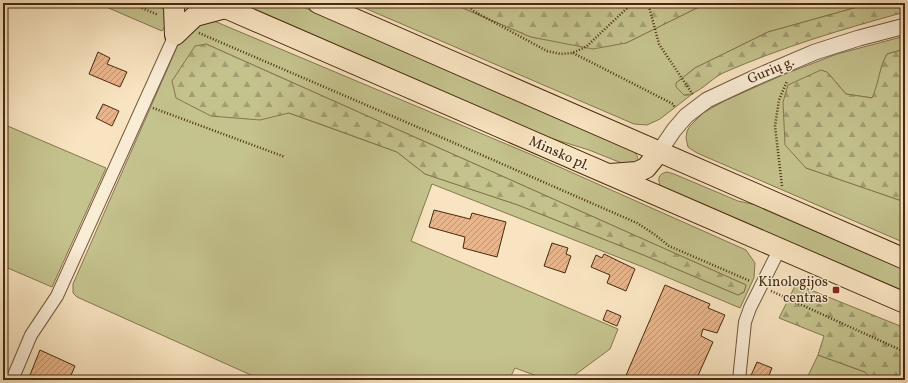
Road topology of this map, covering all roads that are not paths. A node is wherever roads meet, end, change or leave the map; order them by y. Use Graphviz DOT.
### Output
graph roads {
  1 [pos="318,3"];
  2 [pos="220,6"];
  3 [pos="176,22"];
  4 [pos="905,26"];
  5 [pos="659,152"];
  6 [pos="607,175"];
  7 [pos="780,248"];
  8 [pos="905,259"];
  9 [pos="905,303"];
  10 [pos="12,380"];
  11 [pos="739,380"];
  1 -- 5 [label="highway"];
  2 -- 3 [label="highway"];
  2 -- 6 [label="highway, Minsko pl."];
  3 -- 10 [label="street"];
  4 -- 5 [label="street, Gurių g."];
  5 -- 6 [label="highway"];
  5 -- 8 [label="highway"];
  6 -- 7 [label="highway, Minsko pl."];
  7 -- 9 [label="highway, Minsko pl."];
  7 -- 11 [label="street"];
}
